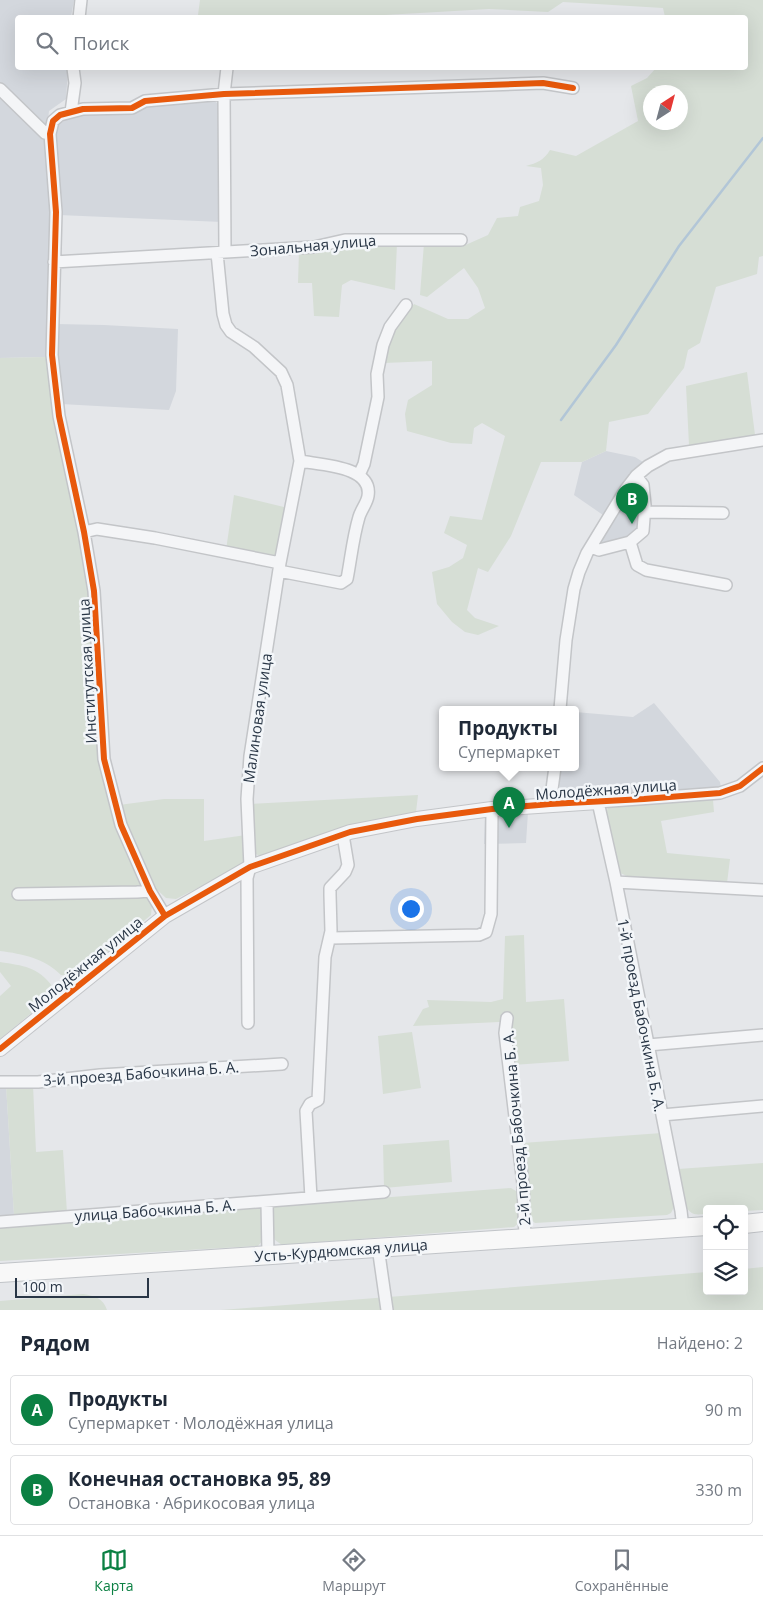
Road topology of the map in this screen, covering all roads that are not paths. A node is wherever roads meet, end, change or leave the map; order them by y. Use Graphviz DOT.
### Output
graph roads {
  1 [pos="81,0"];
  2 [pos="79,15"];
  3 [pos="74,70"];
  4 [pos="227,70"];
  5 [pos="573,88"];
  6 [pos="0,90"];
  7 [pos="224,94"];
  8 [pos="71,112"];
  9 [pos="50,134"];
  10 [pos="461,240"];
  11 [pos="221,252"];
  12 [pos="54,262"];
  13 [pos="406,305"];
  14 [pos="763,440"];
  15 [pos="300,461"];
  16 [pos="360,475"];
  17 [pos="636,476"];
  18 [pos="645,512"];
  19 [pos="723,513"];
  20 [pos="84,532"];
  21 [pos="630,542"];
  22 [pos="591,547"];
  23 [pos="279,567"];
  24 [pos="726,585"];
  25 [pos="560,706"];
  26 [pos="763,768"];
  27 [pos="554,771"];
  28 [pos="598,802"];
  29 [pos="550,804"];
  30 [pos="492,809"];
  31 [pos="343,834"];
  32 [pos="250,867"];
  33 [pos="616,882"];
  34 [pos="763,890"];
  35 [pos="150,891"];
  36 [pos="18,894"];
  37 [pos="165,916"];
  38 [pos="331,938"];
  39 [pos="507,1018"];
  40 [pos="248,1023"];
  41 [pos="763,1035"];
  42 [pos="648,1045"];
  43 [pos="0,1049"];
  44 [pos="282,1064"];
  45 [pos="0,1082"];
  46 [pos="763,1106"];
  47 [pos="662,1115"];
  48 [pos="384,1192"];
  49 [pos="311,1198"];
  50 [pos="266,1202"];
  51 [pos="0,1222"];
  52 [pos="763,1222"];
  53 [pos="748,1224"];
  54 [pos="703,1226"];
  55 [pos="683,1228"];
  56 [pos="525,1238"];
  57 [pos="378,1247"];
  58 [pos="268,1254"];
  59 [pos="0,1273"];
  60 [pos="387,1310"];
  1 -- 2 [label="street"];
  3 -- 8 [label="street"];
  4 -- 7 [label="street, Малиновая улица"];
  5 -- 7 [label="street"];
  6 -- 9 [label="street"];
  7 -- 8 [label="street"];
  7 -- 11 [label="street, Малиновая улица"];
  8 -- 9 [label="street"];
  9 -- 12 [label="street, Институтская улица"];
  10 -- 11 [label="street, Зональная улица"];
  11 -- 12 [label="street, Зональная улица"];
  11 -- 15 [label="street, Малиновая улица"];
  12 -- 20 [label="street, Институтская улица"];
  13 -- 16 [label="street"];
  14 -- 17 [label="street"];
  15 -- 16 [label="street"];
  15 -- 23 [label="street, Малиновая улица"];
  16 -- 23 [label="street"];
  17 -- 18 [label="street"];
  17 -- 22 [label="street"];
  18 -- 19 [label="street"];
  18 -- 21 [label="street"];
  20 -- 23 [label="street"];
  20 -- 35 [label="street, Институтская улица"];
  21 -- 22 [label="street"];
  21 -- 24 [label="street"];
  22 -- 25 [label="street"];
  23 -- 32 [label="street, Малиновая улица"];
  26 -- 28 [label="street, Молодёжная улица"];
  27 -- 29 [label="street"];
  28 -- 29 [label="street, Молодёжная улица"];
  28 -- 33 [label="street, 1-й проезд Бабочкина Б. А."];
  29 -- 30 [label="street, Молодёжная улица"];
  30 -- 31 [label="street, Молодёжная улица"];
  30 -- 38 [label="street"];
  31 -- 32 [label="street, Молодёжная улица"];
  31 -- 38 [label="street"];
  32 -- 37 [label="street, Молодёжная улица"];
  32 -- 40 [label="street"];
  33 -- 34 [label="street"];
  33 -- 42 [label="street, 1-й проезд Бабочкина Б. А."];
  35 -- 36 [label="street, Молодёжная улица"];
  35 -- 37 [label="street, Институтская улица"];
  37 -- 43 [label="street, Молодёжная улица"];
  38 -- 49 [label="street"];
  39 -- 56 [label="street, 2-й проезд Бабочкина Б. А."];
  41 -- 42 [label="street"];
  42 -- 47 [label="street, 1-й проезд Бабочкина Б. А."];
  44 -- 45 [label="street, 3-й проезд Бабочкина Б. А."];
  46 -- 47 [label="street"];
  47 -- 55 [label="street, 1-й проезд Бабочкина Б. А."];
  48 -- 49 [label="street, улица Бабочкина Б. А."];
  49 -- 50 [label="street, улица Бабочкина Б. А."];
  50 -- 51 [label="street, улица Бабочкина Б. А."];
  50 -- 58 [label="street"];
  52 -- 53 [label="main road"];
  54 -- 55 [label="main road, Усть-Курдюмская улица"];
  55 -- 56 [label="main road, Усть-Курдюмская улица"];
  56 -- 57 [label="main road, Усть-Курдюмская улица"];
  57 -- 58 [label="main road, Усть-Курдюмская улица"];
  57 -- 60 [label="street"];
  58 -- 59 [label="main road, Усть-Курдюмская улица"];
}
